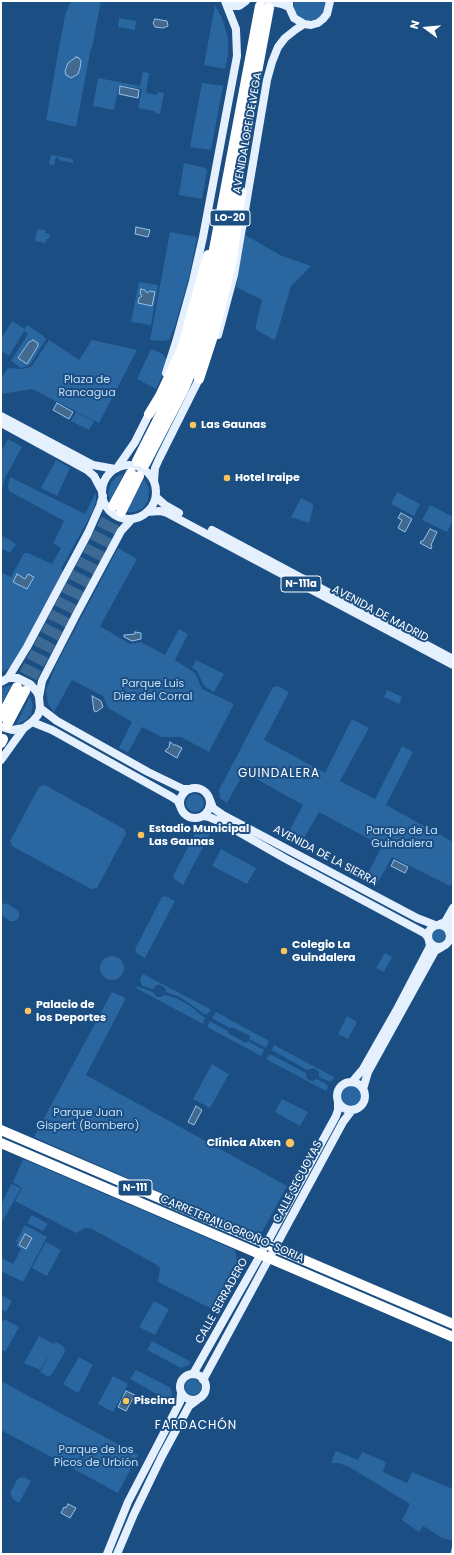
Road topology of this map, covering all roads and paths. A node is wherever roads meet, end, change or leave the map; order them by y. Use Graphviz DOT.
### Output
graph roads {
  1 [pos="246,1"];
  2 [pos="330,1"];
  3 [pos="225,2"];
  4 [pos="289,4"];
  5 [pos="268,5"];
  6 [pos="304,24"];
  7 [pos="246,131"];
  8 [pos="227,186"];
  9 [pos="199,379"];
  10 [pos="149,414"];
  11 [pos="1,416"];
  12 [pos="1,423"];
  13 [pos="116,468"];
  14 [pos="132,471"];
  15 [pos="154,481"];
  16 [pos="102,494"];
  17 [pos="156,497"];
  18 [pos="117,509"];
  19 [pos="147,512"];
  20 [pos="132,519"];
  21 [pos="453,659"];
  22 [pos="453,665"];
  23 [pos="17,684"];
  24 [pos="39,697"];
  25 [pos="40,708"];
  26 [pos="32,722"];
  27 [pos="3,723"];
  28 [pos="20,729"];
  29 [pos="1,760"];
  30 [pos="190,789"];
  31 [pos="210,800"];
  32 [pos="180,806"];
  33 [pos="203,816"];
  34 [pos="453,908"];
  35 [pos="453,920"];
  36 [pos="436,925"];
  37 [pos="449,932"];
  38 [pos="428,939"];
  39 [pos="442,947"];
  40 [pos="352,1082"];
  41 [pos="363,1089"];
  42 [pos="338,1102"];
  43 [pos="352,1110"];
  44 [pos="3,1131"];
  45 [pos="1,1143"];
  46 [pos="35,1151"];
  47 [pos="270,1238"];
  48 [pos="266,1265"];
  49 [pos="453,1324"];
  50 [pos="453,1337"];
  51 [pos="193,1374"];
  52 [pos="203,1380"];
  53 [pos="181,1394"];
  54 [pos="197,1400"];
  55 [pos="107,1554"];
  56 [pos="117,1554"];
  1 -- 3 [label="main road"];
  2 -- 6 [label="main road"];
  3 -- 10 [label="main road"];
  4 -- 5 [label="main road"];
  4 -- 6 [label="main road"];
  5 -- 7 [label="highway, LO-20"];
  5 -- 8 [label="highway, LO-20"];
  6 -- 9 [label="main road, AVENIDA LOPE DE VEGA"];
  7 -- 8 [label="highway, LO-20"];
  7 -- 9 [label="highway"];
  8 -- 10 [label="highway"];
  9 -- 15 [label="main road, AVENIDA LOPE DE VEGA"];
  10 -- 13 [label="main road"];
  11 -- 13 [label="main road"];
  12 -- 16 [label="main road"];
  13 -- 14 [label="main road"];
  13 -- 16 [label="main road"];
  14 -- 15 [label="main road"];
  14 -- 18 [label="highway"];
  15 -- 17 [label="main road"];
  16 -- 20 [label="main road"];
  16 -- 23 [label="main road"];
  17 -- 19 [label="main road"];
  17 -- 21 [label="main road, AVENIDA DE MADRID / N-111a"];
  19 -- 20 [label="main road"];
  19 -- 22 [label="main road, AVENIDA DE MADRID / N-111a"];
  20 -- 24 [label="main road"];
  23 -- 24 [label="main road"];
  23 -- 27 [label="highway"];
  24 -- 25 [label="main road"];
  25 -- 26 [label="main road"];
  25 -- 30 [label="main road"];
  26 -- 28 [label="main road"];
  26 -- 32 [label="main road"];
  27 -- 28 [label="main road"];
  28 -- 29 [label="main road"];
  30 -- 31 [label="main road"];
  30 -- 32 [label="main road"];
  31 -- 33 [label="main road"];
  31 -- 36 [label="main road, AVENIDA DE LA SIERRA"];
  32 -- 33 [label="main road"];
  33 -- 38 [label="main road, AVENIDA DE LA SIERRA"];
  34 -- 36 [label="main road"];
  35 -- 37 [label="main road"];
  36 -- 37 [label="main road"];
  36 -- 38 [label="main road"];
  37 -- 39 [label="main road"];
  38 -- 39 [label="main road"];
  38 -- 40 [label="main road"];
  39 -- 41 [label="main road"];
  40 -- 41 [label="main road"];
  40 -- 42 [label="main road"];
  41 -- 43 [label="main road"];
  42 -- 43 [label="main road"];
  42 -- 47 [label="main road, CALLE SECUOYAS"];
  43 -- 48 [label="main road, CALLE SECUOYAS"];
  44 -- 46 [label="highway, CARRETERA LOGROÑO-SORIA / N-111"];
  45 -- 46 [label="highway, CARRETERA LOGROÑO-SORIA / N-111"];
  46 -- 49 [label="highway, CARRETERA LOGROÑO-SORIA / N-111"];
  46 -- 50 [label="highway, CARRETERA LOGROÑO-SORIA / N-111"];
  47 -- 51 [label="main road, CALLE SERRADERO"];
  48 -- 52 [label="main road, CALLE SERRADERO"];
  51 -- 52 [label="main road"];
  51 -- 53 [label="main road"];
  52 -- 54 [label="main road"];
  53 -- 54 [label="main road"];
  53 -- 55 [label="main road"];
  54 -- 56 [label="main road"];
}
